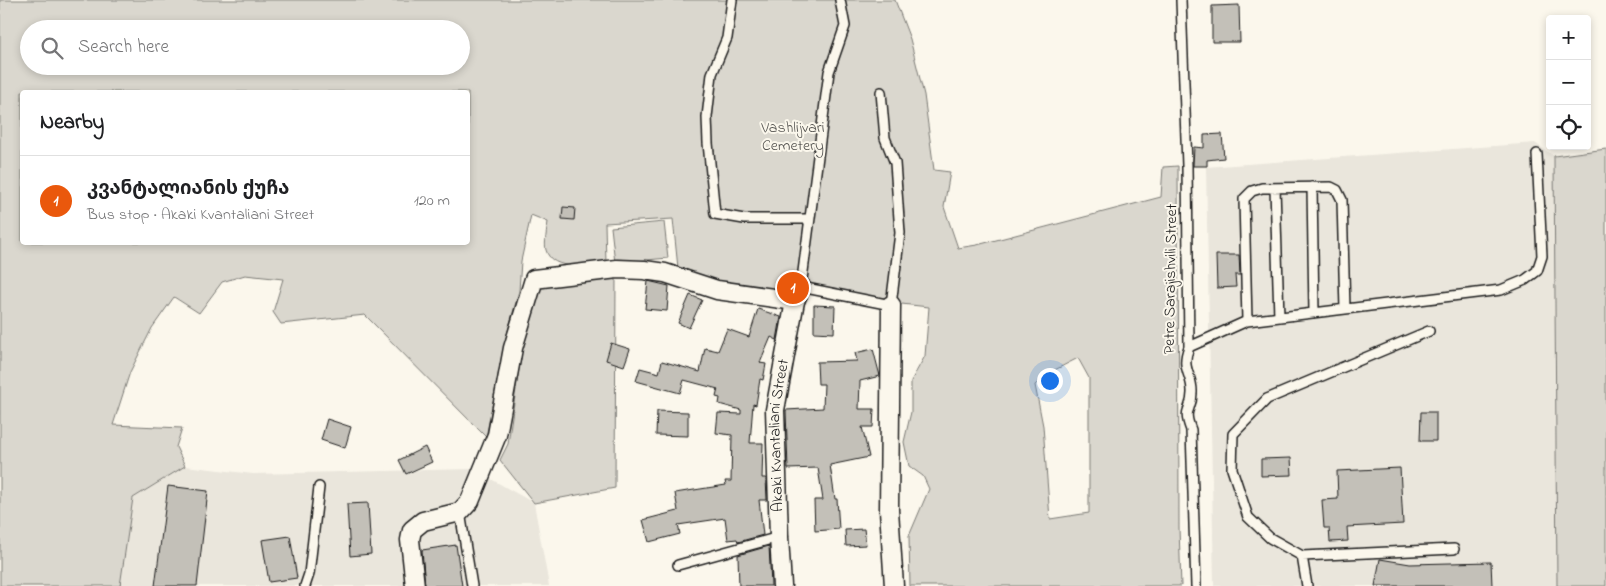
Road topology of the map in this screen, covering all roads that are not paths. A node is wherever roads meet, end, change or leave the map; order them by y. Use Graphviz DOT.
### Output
graph roads {
  1 [pos="732,0"];
  2 [pos="840,0"];
  3 [pos="1182,0"];
  4 [pos="881,92"];
  5 [pos="1537,154"];
  6 [pos="1312,187"];
  7 [pos="1275,188"];
  8 [pos="809,219"];
  9 [pos="798,294"];
  10 [pos="891,305"];
  11 [pos="1345,309"];
  12 [pos="1314,313"];
  13 [pos="1279,317"];
  14 [pos="1247,321"];
  15 [pos="1429,331"];
  16 [pos="1188,347"];
  17 [pos="319,487"];
  18 [pos="460,512"];
  19 [pos="779,537"];
  20 [pos="1454,549"];
  21 [pos="1302,556"];
  22 [pos="678,564"];
  23 [pos="305,586"];
  24 [pos="415,586"];
  25 [pos="472,586"];
  26 [pos="782,586"];
  27 [pos="894,586"];
  28 [pos="1196,586"];
  29 [pos="1307,586"];
  1 -- 8 [label="lane"];
  2 -- 8 [label="lane"];
  3 -- 16 [label="lane, Petre Sarajishvili Street"];
  4 -- 10 [label="lane"];
  5 -- 11 [label="lane"];
  6 -- 7 [label="lane"];
  6 -- 11 [label="lane"];
  6 -- 12 [label="lane"];
  7 -- 13 [label="lane"];
  7 -- 14 [label="lane"];
  8 -- 9 [label="lane"];
  9 -- 10 [label="lane"];
  9 -- 18 [label="street"];
  9 -- 19 [label="street, Akaki Kvantaliani Street"];
  10 -- 27 [label="street"];
  11 -- 12 [label="lane"];
  12 -- 13 [label="lane"];
  13 -- 14 [label="lane"];
  14 -- 16 [label="lane"];
  15 -- 21 [label="lane"];
  16 -- 28 [label="lane, Petre Sarajishvili Street"];
  17 -- 23 [label="lane"];
  18 -- 24 [label="street"];
  18 -- 25 [label="lane"];
  19 -- 22 [label="lane"];
  19 -- 26 [label="street, Akaki Kvantaliani Street"];
  20 -- 21 [label="lane"];
  21 -- 29 [label="lane"];
}
